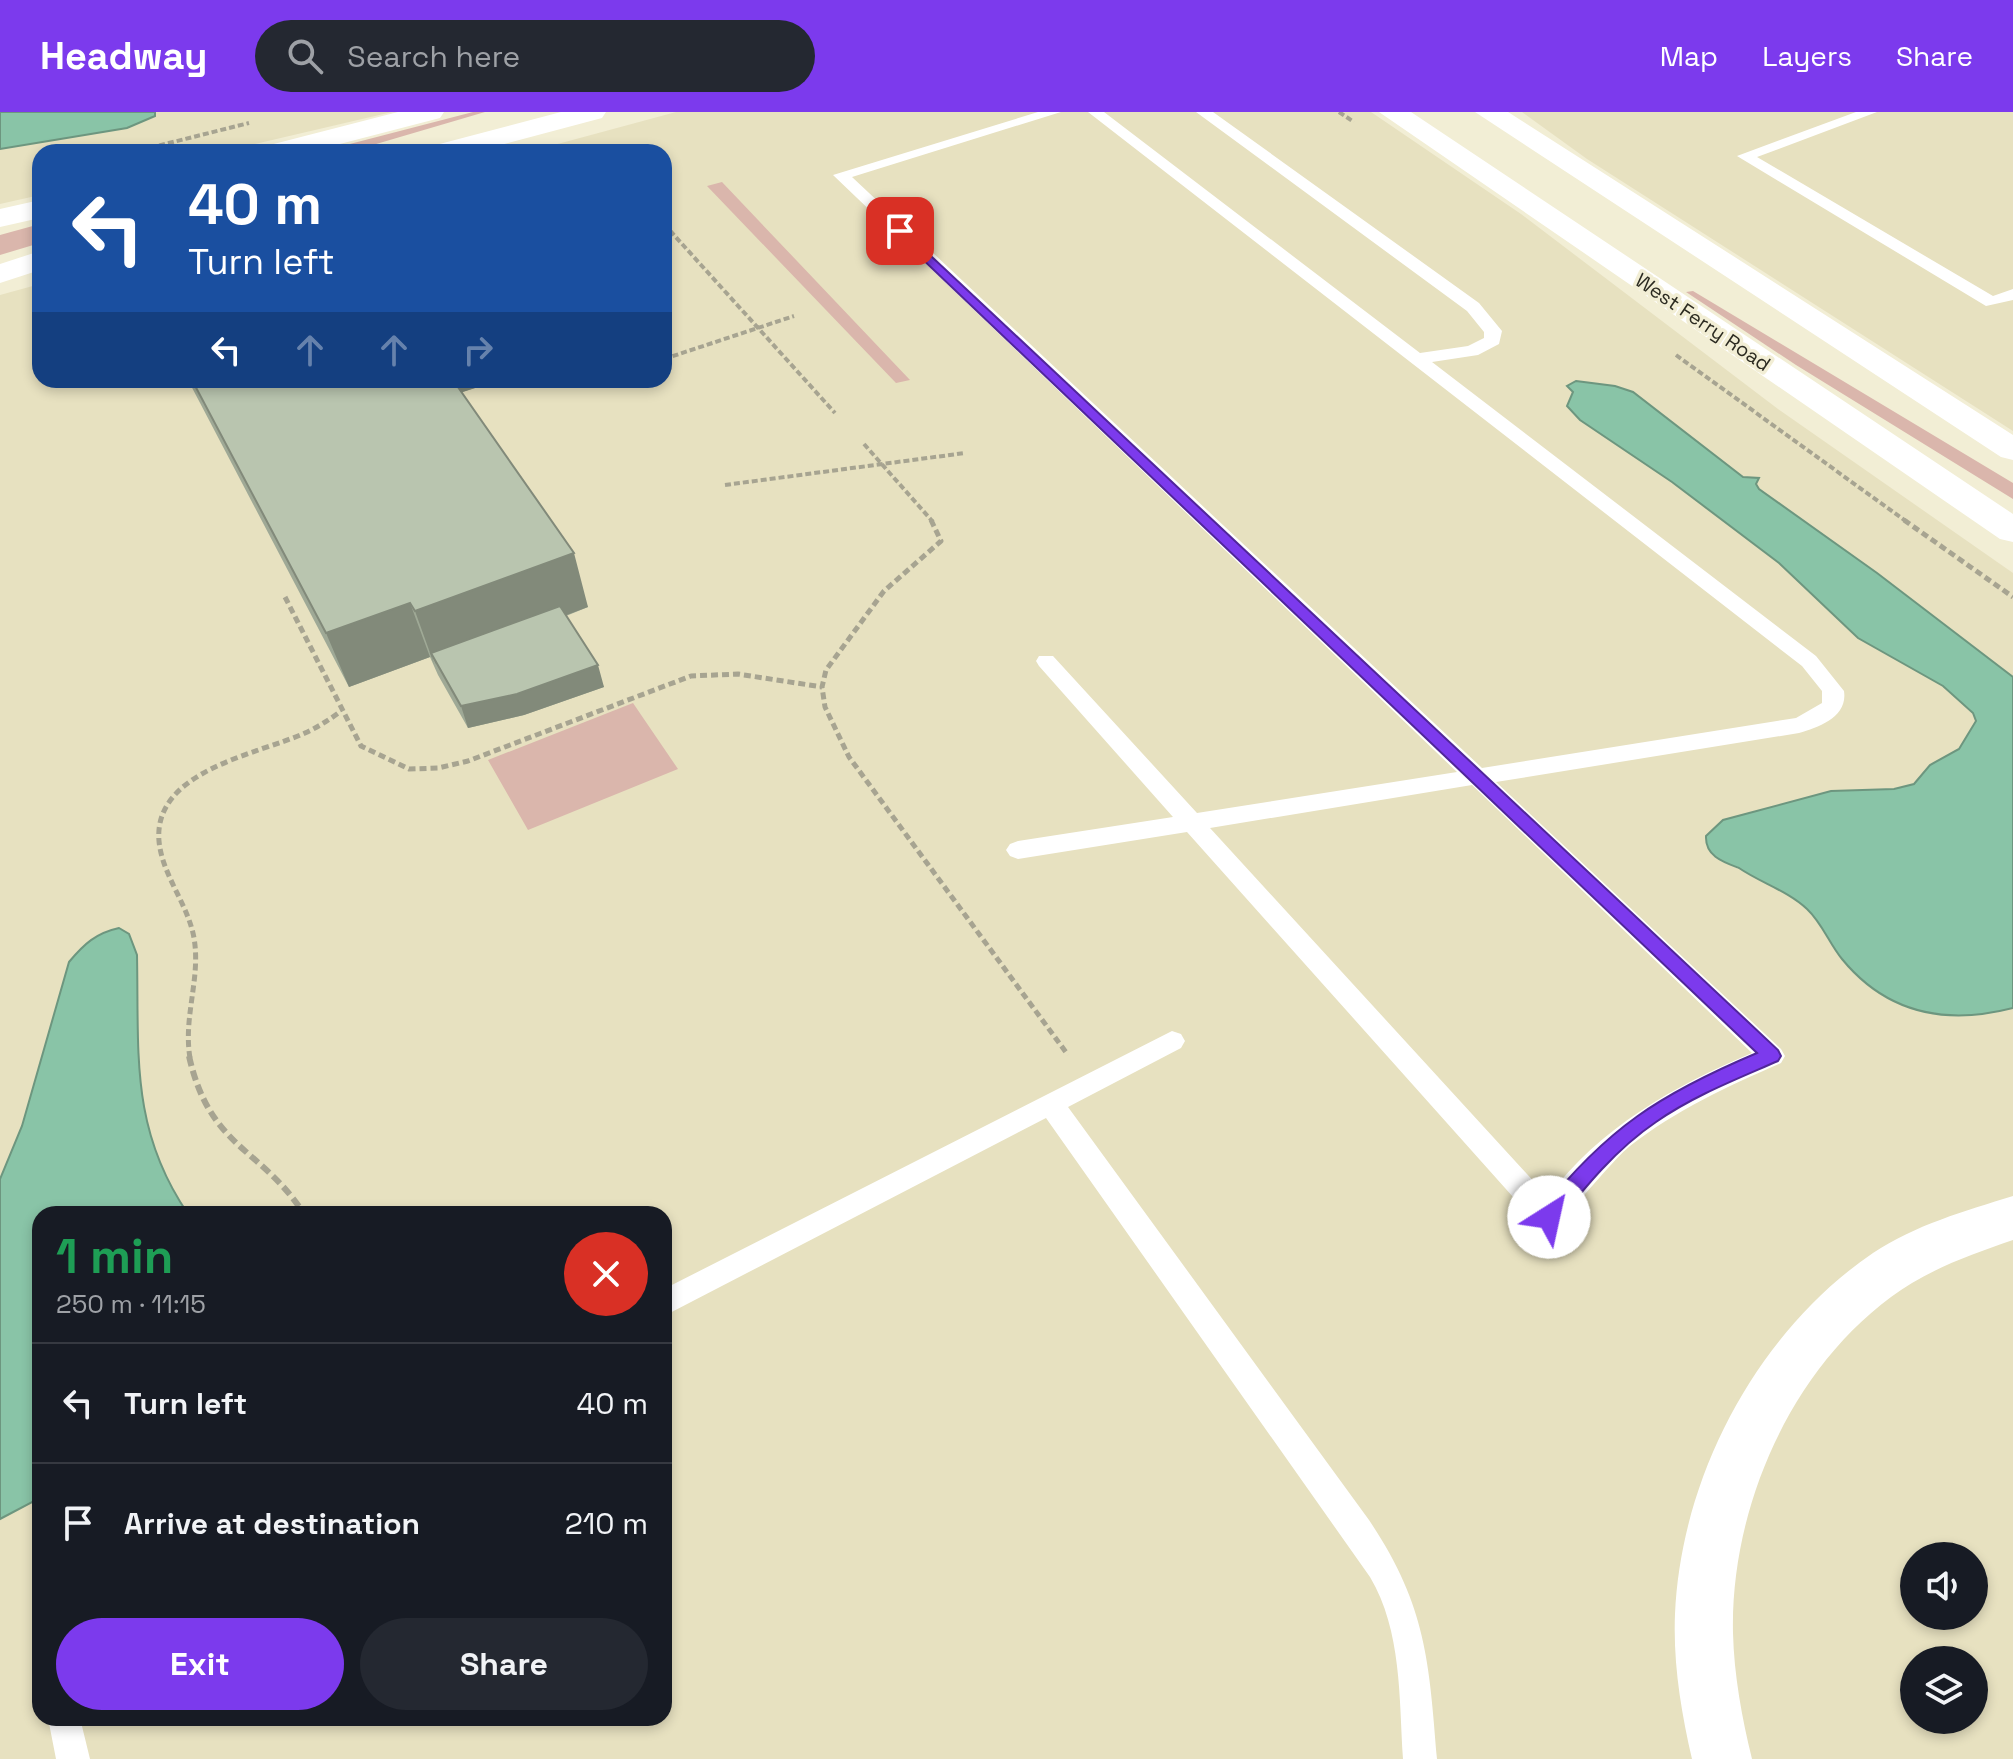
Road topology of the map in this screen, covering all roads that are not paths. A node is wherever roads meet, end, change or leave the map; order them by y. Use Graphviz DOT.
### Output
graph roads {
  1 [pos="430,112"];
  2 [pos="592,112"];
  3 [pos="1054,112"];
  4 [pos="1095,112"];
  5 [pos="1203,112"];
  6 [pos="1393,112"];
  7 [pos="1489,112"];
  8 [pos="1870,112"];
  9 [pos="307,144"];
  10 [pos="472,144"];
  11 [pos="32,213"];
  12 [pos="0,220"];
  13 [pos="32,262"];
  14 [pos="0,272"];
  15 [pos="2013,294"];
  16 [pos="1417,359"];
  17 [pos="2013,450"];
  18 [pos="2013,531"];
  19 [pos="1046,661"];
  20 [pos="1476,776"];
  21 [pos="1193,824"];
  22 [pos="1018,850"];
  23 [pos="1172,1041"];
  24 [pos="1051,1104"];
  25 [pos="2013,1218"];
  26 [pos="672,1299"];
  27 [pos="66,1726"];
  28 [pos="73,1759"];
  29 [pos="1420,1759"];
  30 [pos="1722,1759"];
  1 -- 9 [label="main road"];
  2 -- 10 [label="main road"];
  3 -- 20 [label="lane"];
  4 -- 16 [label="lane"];
  5 -- 16 [label="lane"];
  6 -- 18 [label="main road, West Ferry Road"];
  7 -- 17 [label="main road"];
  8 -- 15 [label="lane"];
  11 -- 12 [label="main road"];
  13 -- 14 [label="main road"];
  16 -- 20 [label="lane"];
  19 -- 21 [label="lane"];
  20 -- 21 [label="lane"];
  20 -- 21 [label="lane"];
  21 -- 22 [label="lane"];
  23 -- 24 [label="lane"];
  24 -- 26 [label="lane"];
  24 -- 29 [label="lane"];
  25 -- 30 [label="main road"];
  27 -- 28 [label="lane"];
}
